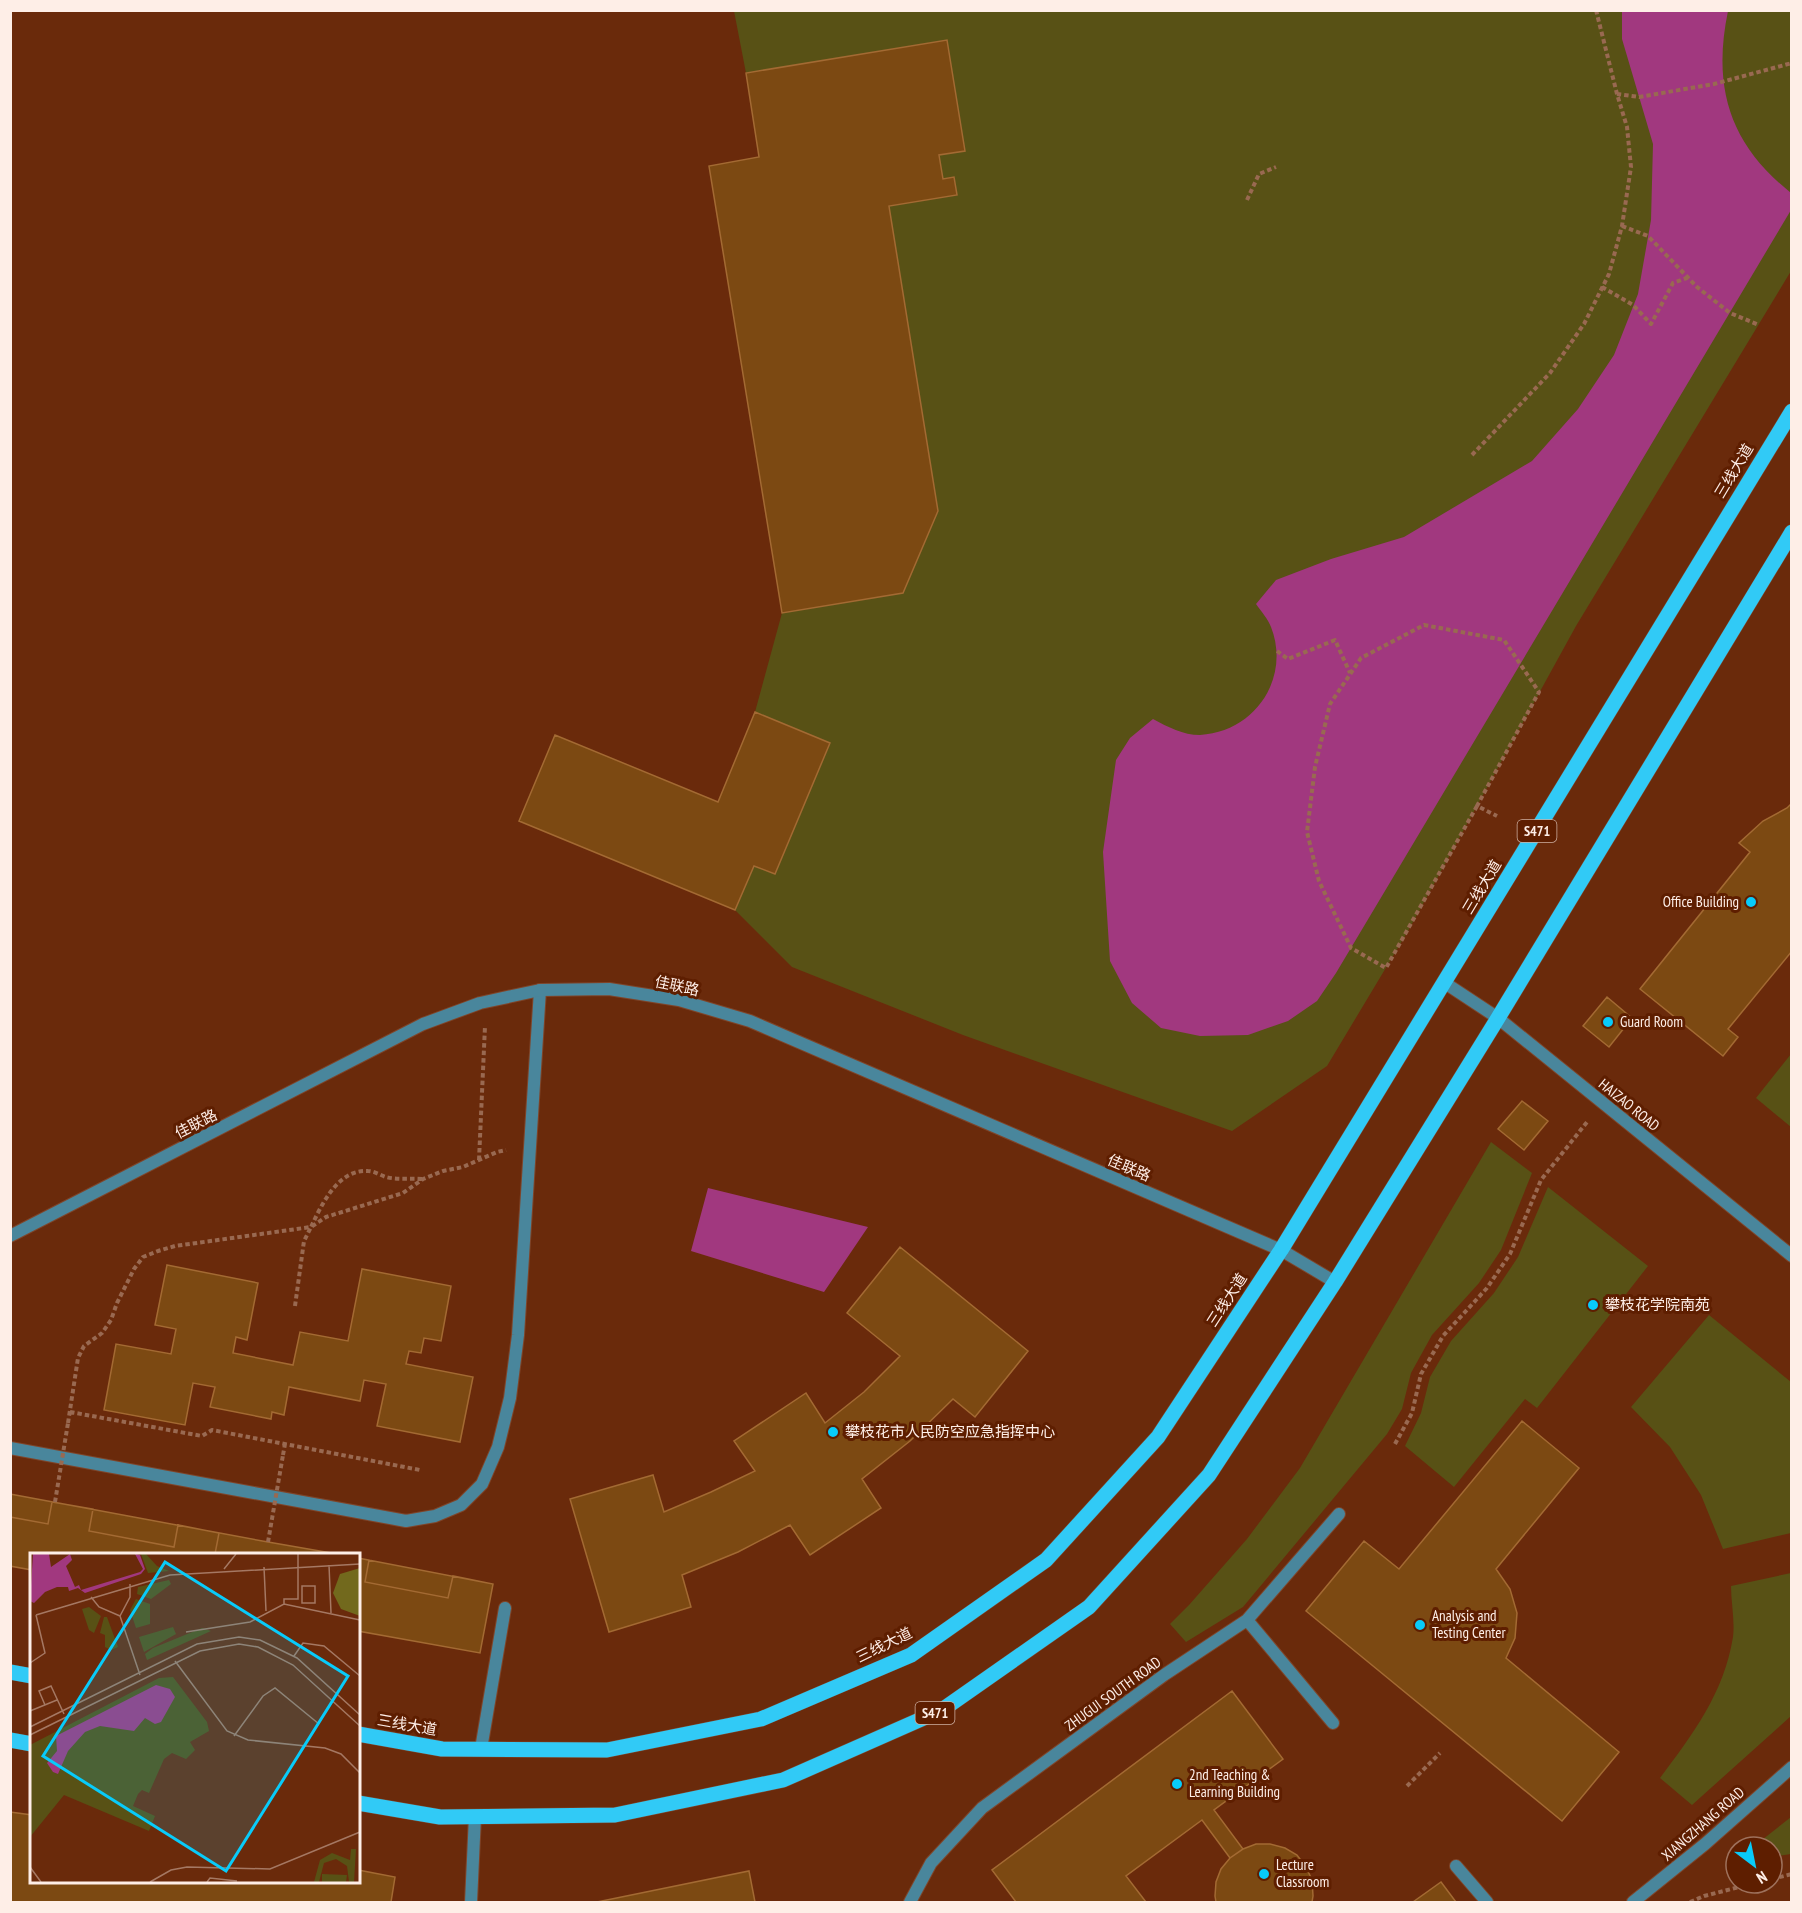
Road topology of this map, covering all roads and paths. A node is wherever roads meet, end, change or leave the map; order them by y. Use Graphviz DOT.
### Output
graph roads {
  1 [pos="1596,10"];
  2 [pos="1791,63"];
  3 [pos="1617,94"];
  4 [pos="1276,167"];
  5 [pos="1247,200"];
  6 [pos="1622,226"];
  7 [pos="1688,278"];
  8 [pos="1602,287"];
  9 [pos="1759,325"];
  10 [pos="1791,411"];
  11 [pos="1472,455"];
  12 [pos="1791,532"];
  13 [pos="1277,651"];
  14 [pos="1350,674"];
  15 [pos="1477,806"];
  16 [pos="1497,816"];
  17 [pos="1445,983"];
  18 [pos="540,990"];
  19 [pos="486,1001"];
  20 [pos="1498,1018"];
  21 [pos="1603,1103"];
  22 [pos="530,1146"];
  23 [pos="479,1160"];
  24 [pos="423,1179"];
  25 [pos="311,1227"];
  26 [pos="10,1236"];
  27 [pos="1281,1250"];
  28 [pos="1791,1256"];
  29 [pos="1335,1282"];
  30 [pos="295,1306"];
  31 [pos="70,1412"];
  32 [pos="285,1444"];
  33 [pos="1395,1444"];
  34 [pos="10,1448"];
  35 [pos="420,1470"];
  36 [pos="55,1502"];
  37 [pos="1339,1514"];
  38 [pos="268,1542"];
  39 [pos="505,1608"];
  40 [pos="1247,1620"];
  41 [pos="10,1672"];
  42 [pos="30,1676"];
  43 [pos="1333,1723"];
  44 [pos="360,1734"];
  45 [pos="10,1740"];
  46 [pos="30,1744"];
  47 [pos="480,1749"];
  48 [pos="1440,1753"];
  49 [pos="1791,1767"];
  50 [pos="1407,1786"];
  51 [pos="360,1803"];
  52 [pos="475,1816"];
  53 [pos="1456,1866"];
  54 [pos="1724,1891"];
  55 [pos="471,1902"];
  56 [pos="910,1902"];
  57 [pos="1487,1902"];
  58 [pos="1633,1902"];
  59 [pos="1690,1902"];
  1 -- 3 [label="path"];
  2 -- 3 [label="path"];
  3 -- 6 [label="path"];
  4 -- 5 [label="path"];
  6 -- 7 [label="path"];
  6 -- 8 [label="path"];
  7 -- 8 [label="path"];
  7 -- 9 [label="path"];
  8 -- 11 [label="path"];
  10 -- 17 [label="main road, 三线大道 / S471"];
  12 -- 20 [label="main road, S471"];
  13 -- 14 [label="path"];
  14 -- 15 [label="path"];
  14 -- 15 [label="path"];
  15 -- 16 [label="path"];
  17 -- 20 [label="street, HAIZAO ROAD"];
  17 -- 27 [label="main road, 三线大道 / S471"];
  18 -- 19 [label="street, 佳联路"];
  18 -- 22 [label="street"];
  18 -- 27 [label="street, 佳联路"];
  19 -- 23 [label="path"];
  19 -- 26 [label="street, 佳联路"];
  20 -- 21 [label="street, HAIZAO ROAD"];
  20 -- 29 [label="main road, S471"];
  21 -- 28 [label="street, HAIZAO ROAD"];
  21 -- 33 [label="path"];
  22 -- 23 [label="path"];
  22 -- 34 [label="street"];
  23 -- 24 [label="path"];
  24 -- 25 [label="path"];
  24 -- 25 [label="path"];
  25 -- 30 [label="path"];
  25 -- 31 [label="path"];
  27 -- 29 [label="street, 佳联路"];
  27 -- 47 [label="main road, 三线大道 / S471"];
  29 -- 52 [label="main road, S471"];
  31 -- 32 [label="path"];
  31 -- 36 [label="path, bridge"];
  32 -- 35 [label="path"];
  32 -- 38 [label="path, bridge"];
  37 -- 40 [label="street, ZHUGUI SOUTH ROAD"];
  39 -- 47 [label="street"];
  40 -- 43 [label="street"];
  40 -- 56 [label="street, ZHUGUI SOUTH ROAD"];
  41 -- 42 [label="main road"];
  44 -- 47 [label="main road, 三线大道 / S471"];
  45 -- 46 [label="main road"];
  48 -- 50 [label="path"];
  49 -- 58 [label="street, XIANGZHANG ROAD"];
  51 -- 52 [label="main road, S471"];
  52 -- 55 [label="street"];
  53 -- 57 [label="street"];
  54 -- 59 [label="path"];
}
